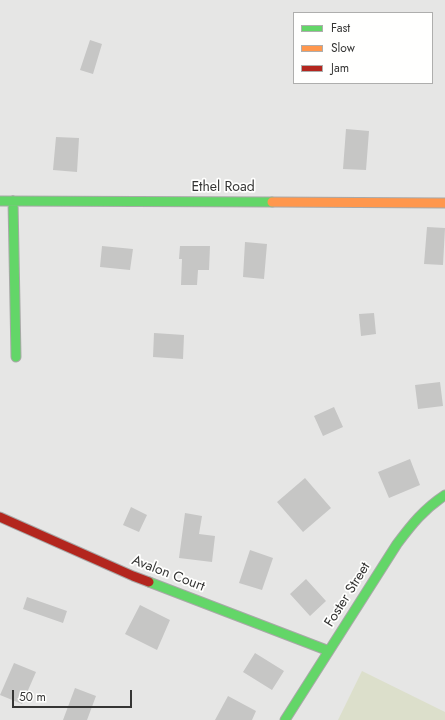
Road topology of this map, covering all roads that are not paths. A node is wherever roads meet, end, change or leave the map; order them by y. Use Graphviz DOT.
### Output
graph roads {
  1 [pos="0,201"];
  2 [pos="13,201"];
  3 [pos="445,203"];
  4 [pos="16,357"];
  5 [pos="445,495"];
  6 [pos="0,517"];
  7 [pos="329,651"];
  8 [pos="285,720"];
  1 -- 2 [label="street, Ethel Road"];
  2 -- 3 [label="street, Ethel Road"];
  2 -- 4 [label="street"];
  5 -- 7 [label="street, Foster Street"];
  6 -- 7 [label="street, Avalon Court"];
  7 -- 8 [label="street, Foster Street"];
}
